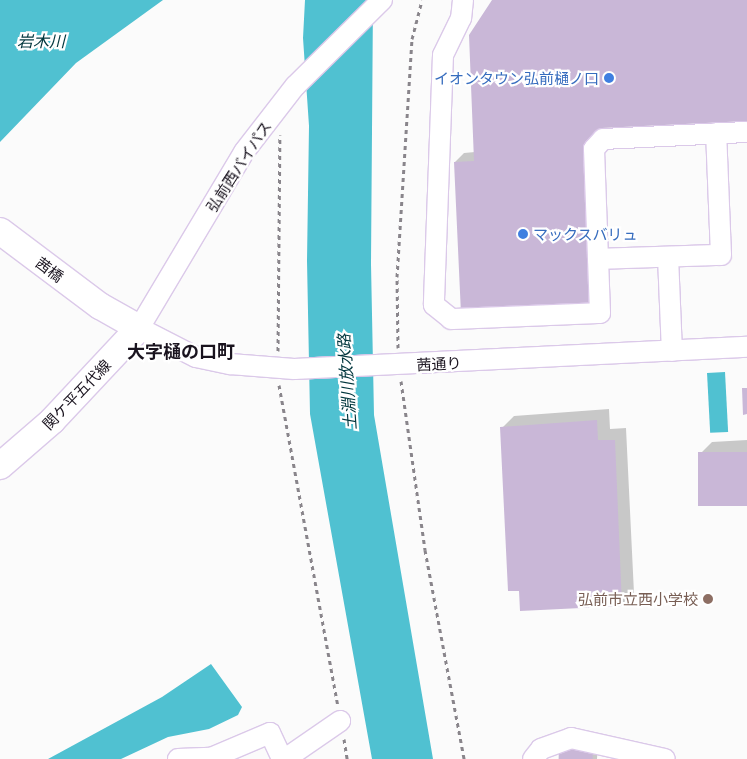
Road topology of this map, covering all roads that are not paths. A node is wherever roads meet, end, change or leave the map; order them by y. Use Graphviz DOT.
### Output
graph roads {
  1 [pos="382,0"];
  2 [pos="463,0"];
  3 [pos="747,132"];
  4 [pos="716,133"];
  5 [pos="0,231"];
  6 [pos="668,257"];
  7 [pos="598,259"];
  8 [pos="139,328"];
  9 [pos="747,347"];
  10 [pos="672,351"];
  11 [pos="0,466"];
  12 [pos="340,721"];
  13 [pos="178,759"];
  14 [pos="284,759"];
  15 [pos="533,759"];
  16 [pos="665,759"];
  1 -- 8 [label="street, 弘前西バイパス"];
  2 -- 7 [label="street"];
  3 -- 4 [label="street"];
  4 -- 6 [label="street"];
  4 -- 7 [label="street"];
  5 -- 8 [label="main road, 茜橋"];
  6 -- 7 [label="street"];
  6 -- 10 [label="street"];
  8 -- 10 [label="street, 茜通り"];
  8 -- 11 [label="main road, 関ケ平五代線"];
  9 -- 10 [label="street, 茜通り"];
  12 -- 14 [label="street"];
  13 -- 14 [label="street"];
  15 -- 16 [label="street"];
}
